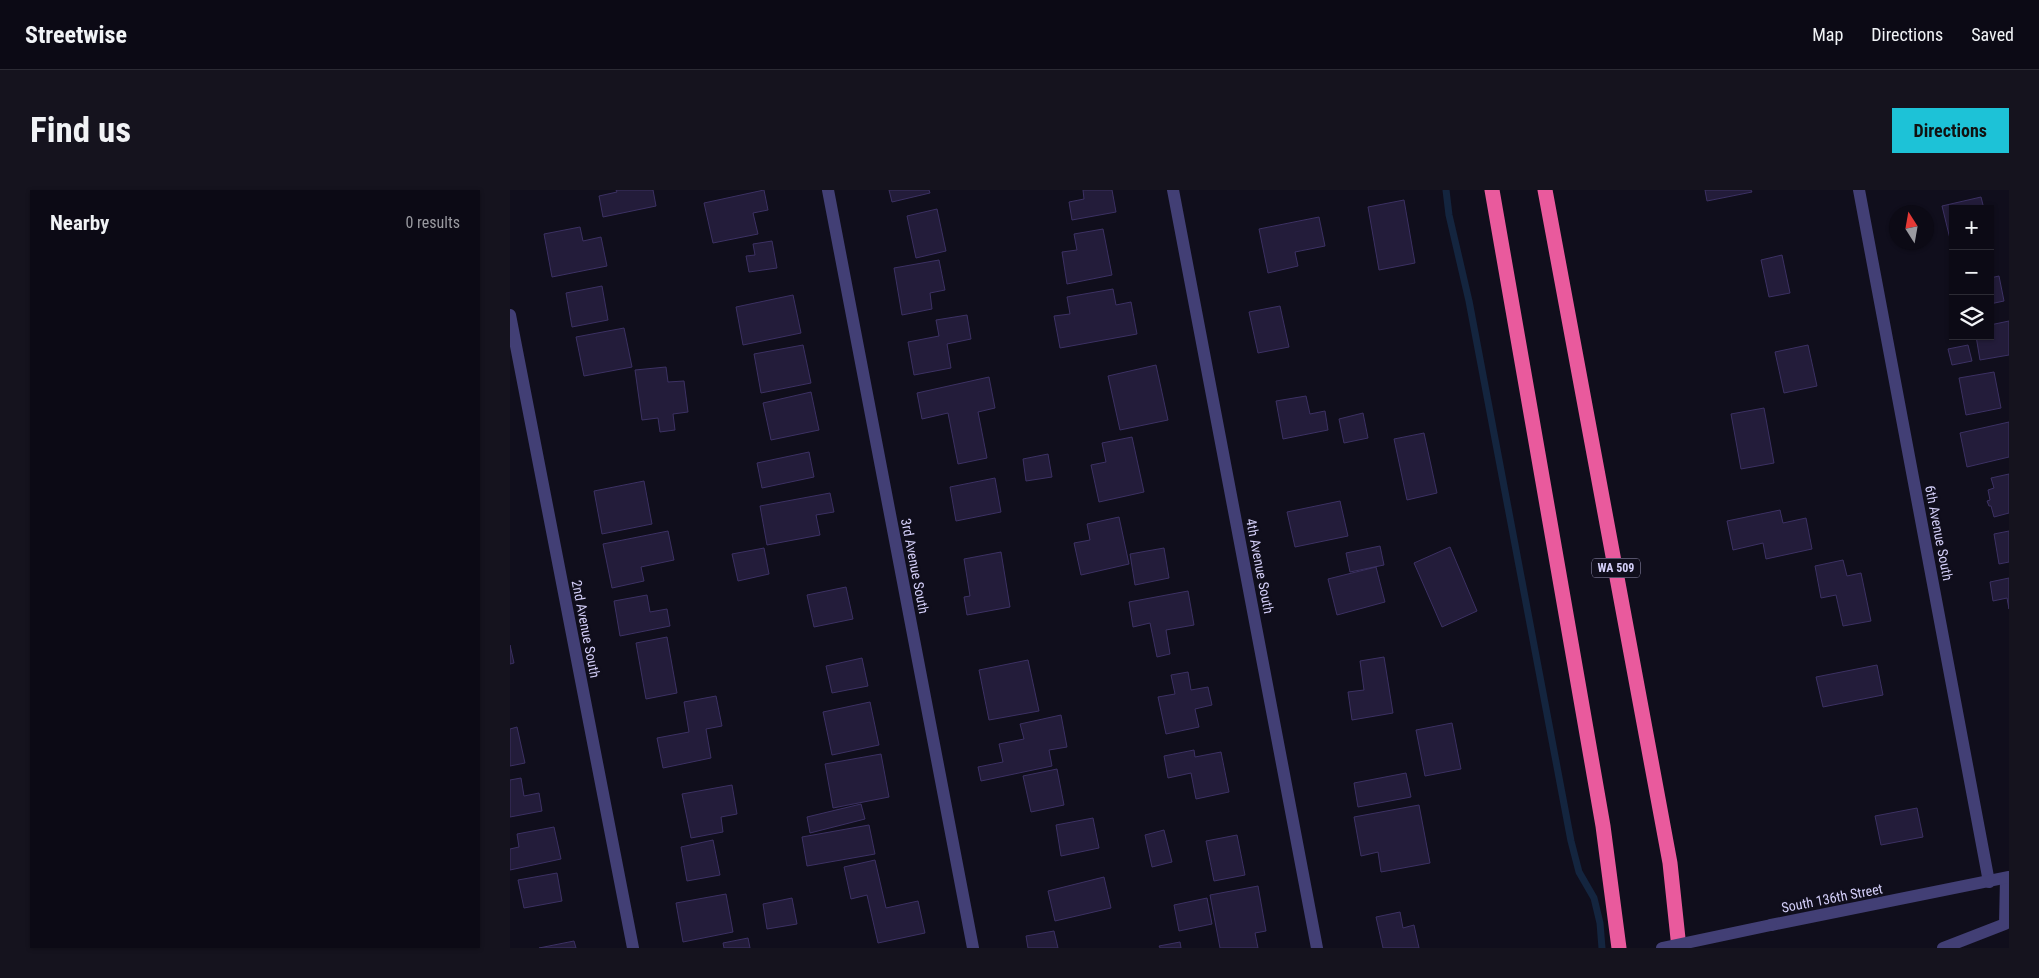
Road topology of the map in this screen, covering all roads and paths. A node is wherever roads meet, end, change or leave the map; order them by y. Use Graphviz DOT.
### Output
graph roads {
  1 [pos="828,190"];
  2 [pos="1173,190"];
  3 [pos="1492,190"];
  4 [pos="1545,190"];
  5 [pos="1860,190"];
  6 [pos="510,315"];
  7 [pos="2007,878"];
  8 [pos="1989,882"];
  9 [pos="633,948"];
  10 [pos="973,948"];
  11 [pos="1318,948"];
  12 [pos="1619,948"];
  13 [pos="1662,948"];
  14 [pos="1679,948"];
  15 [pos="1943,948"];
  1 -- 10 [label="street, 3rd Avenue South"];
  2 -- 11 [label="street, 4th Avenue South"];
  3 -- 12 [label="highway"];
  4 -- 14 [label="highway, WA 509"];
  5 -- 8 [label="street, 6th Avenue South"];
  6 -- 9 [label="street, 2nd Avenue South"];
  7 -- 8 [label="street, South 136th Street"];
  7 -- 15 [label="street"];
  8 -- 13 [label="street, South 136th Street, bridge"];
}
